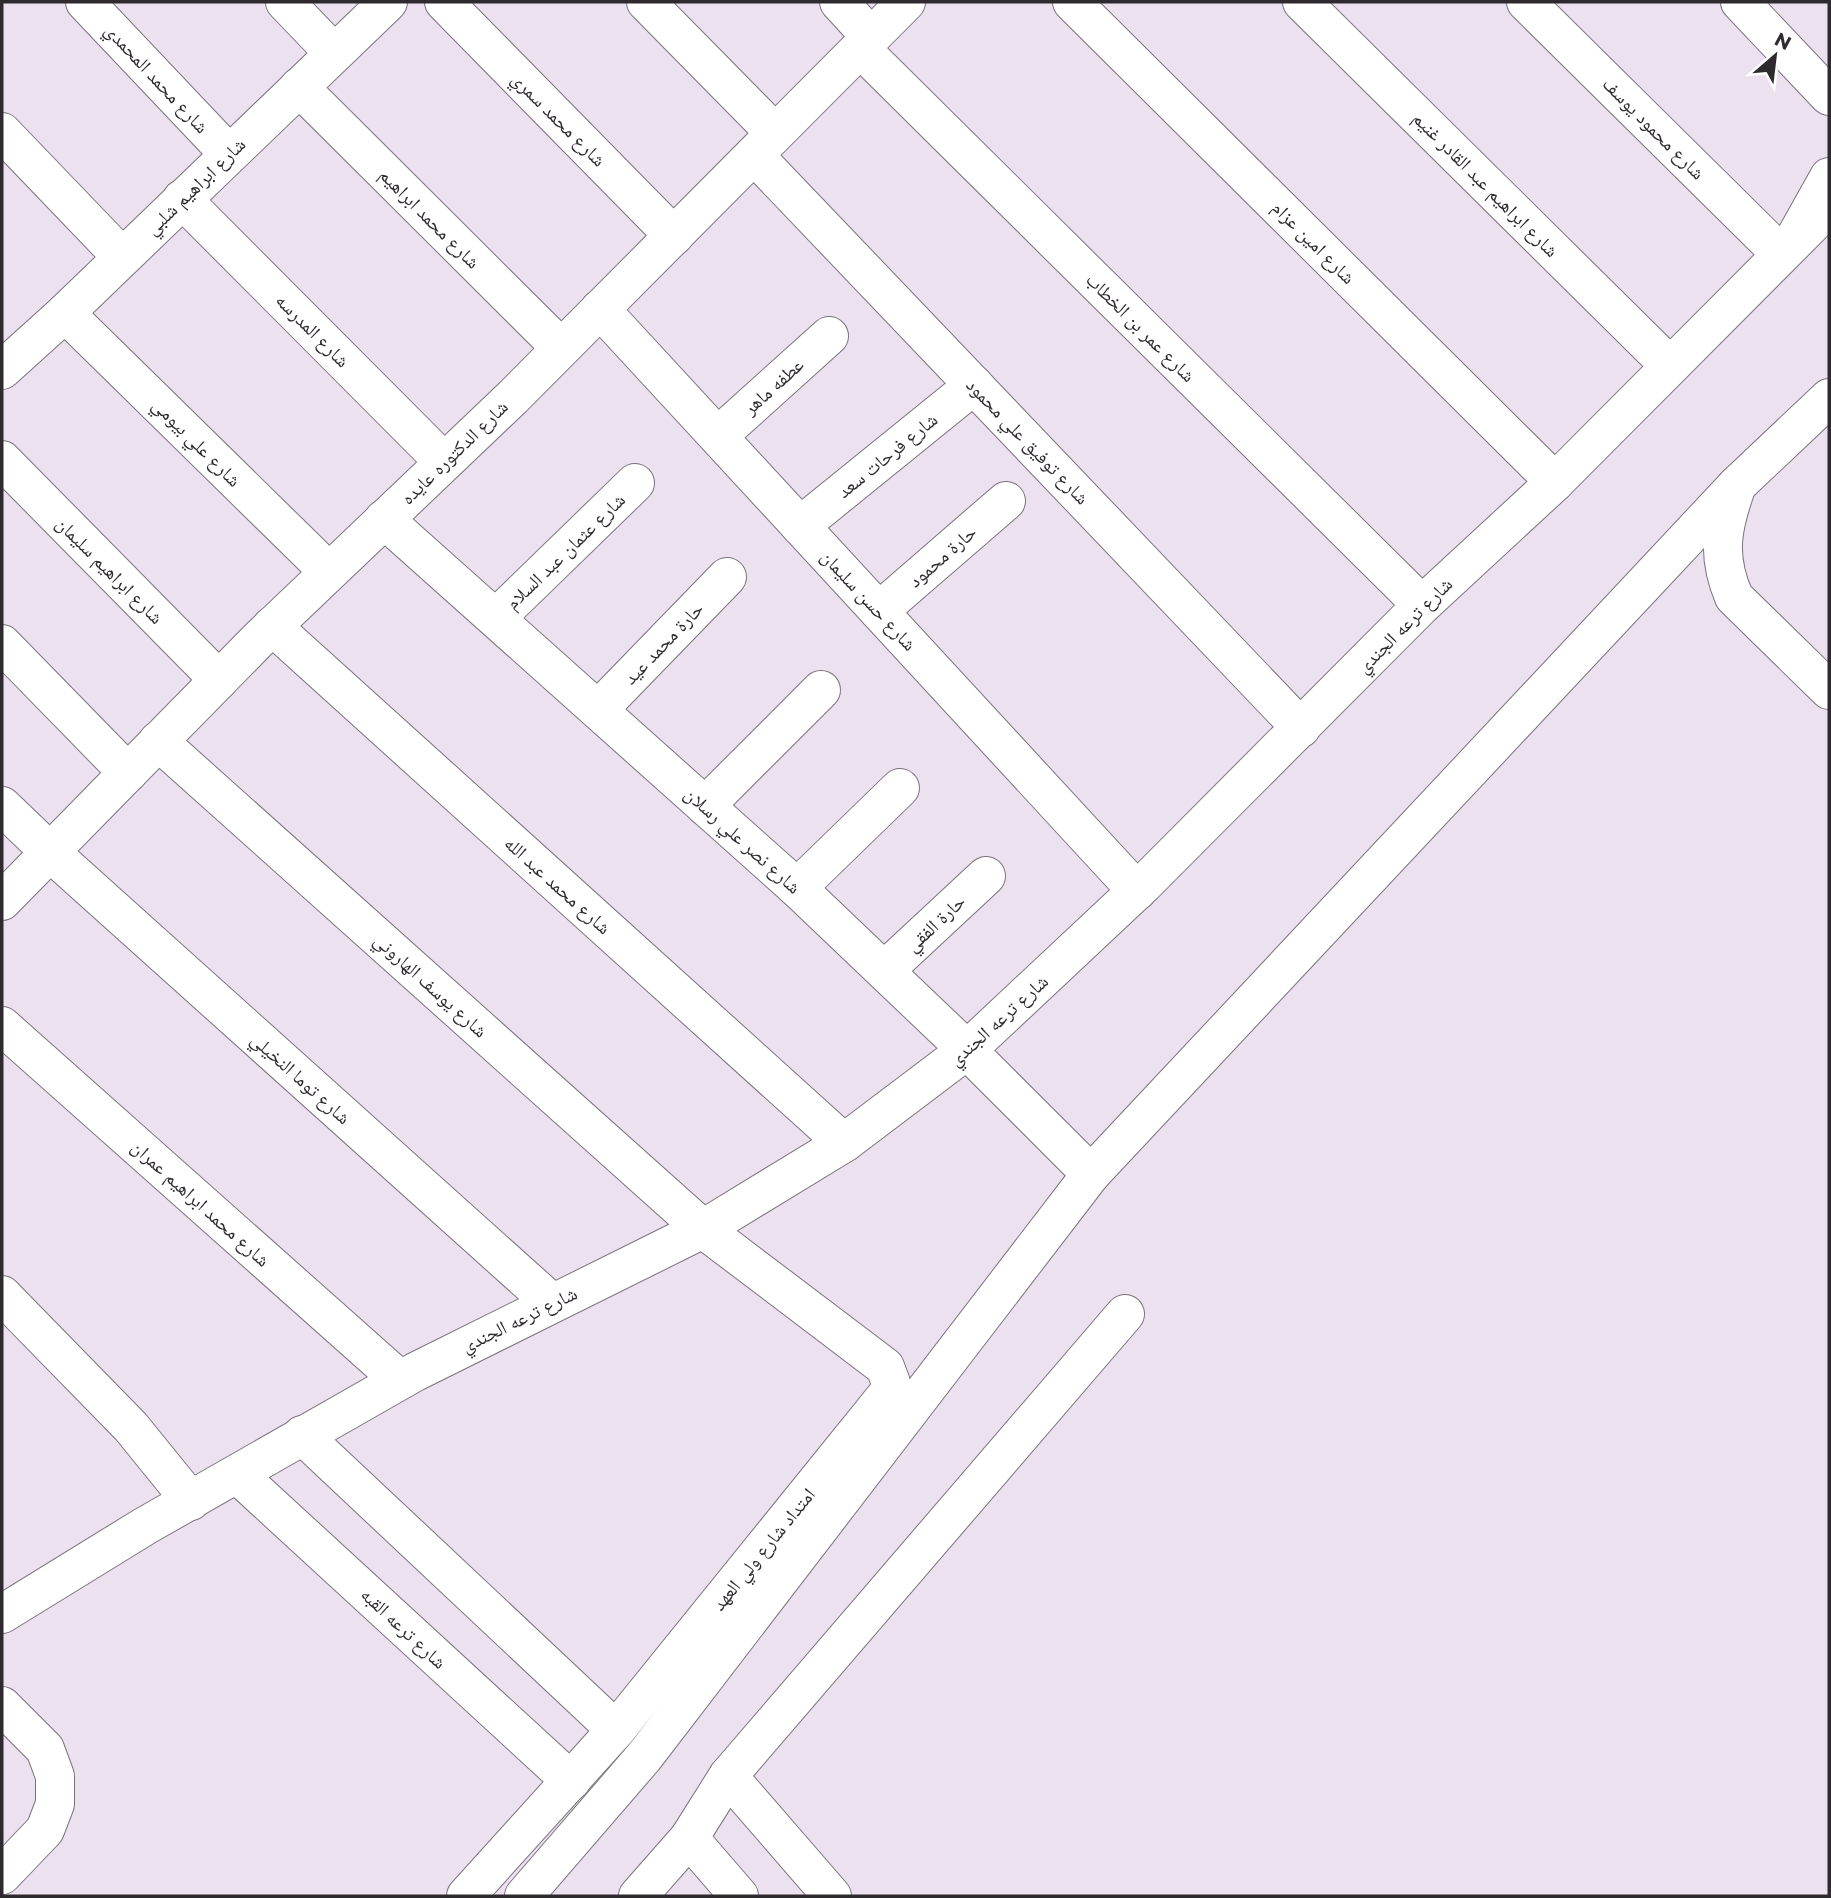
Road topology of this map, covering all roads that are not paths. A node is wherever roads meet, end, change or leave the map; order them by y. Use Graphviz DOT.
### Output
graph roads {
  1 [pos="85,2"];
  2 [pos="285,2"];
  3 [pos="388,2"];
  4 [pos="444,2"];
  5 [pos="646,2"];
  6 [pos="839,2"];
  7 [pos="906,2"];
  8 [pos="1072,2"];
  9 [pos="1302,2"];
  10 [pos="1526,2"];
  11 [pos="1740,2"];
  12 [pos="865,42"];
  13 [pos="334,53"];
  14 [pos="299,87"];
  15 [pos="1829,96"];
  16 [pos="2,131"];
  17 [pos="765,144"];
  18 [pos="229,154"];
  19 [pos="1829,177"];
  20 [pos="182,199"];
  21 [pos="1829,207"];
  22 [pos="674,236"];
  23 [pos="1786,250"];
  24 [pos="122,257"];
  25 [pos="600,309"];
  26 [pos="65,313"];
  27 [pos="829,336"];
  28 [pos="561,348"];
  29 [pos="3,365"];
  30 [pos="1670,366"];
  31 [pos="974,385"];
  32 [pos="1829,398"];
  33 [pos="718,436"];
  34 [pos="2,460"];
  35 [pos="444,462"];
  36 [pos="1556,482"];
  37 [pos="635,484"];
  38 [pos="1737,485"];
  39 [pos="1006,501"];
  40 [pos="384,519"];
  41 [pos="800,526"];
  42 [pos="329,572"];
  43 [pos="727,577"];
  44 [pos="1422,605"];
  45 [pos="879,611"];
  46 [pos="496,618"];
  47 [pos="272,626"];
  48 [pos="2,644"];
  49 [pos="219,680"];
  50 [pos="821,690"];
  51 [pos="1829,690"];
  52 [pos="598,710"];
  53 [pos="1301,727"];
  54 [pos="158,741"];
  55 [pos="128,772"];
  56 [pos="900,788"];
  57 [pos="2,806"];
  58 [pos="705,806"];
  59 [pos="50,852"];
  60 [pos="986,876"];
  61 [pos="797,888"];
  62 [pos="1137,891"];
  63 [pos="2,901"];
  64 [pos="885,970"];
  65 [pos="2,1026"];
  66 [pos="967,1050"];
  67 [pos="844,1143"];
  68 [pos="1090,1174"];
  69 [pos="703,1229"];
  70 [pos="2,1295"];
  71 [pos="552,1303"];
  72 [pos="1125,1314"];
  73 [pos="400,1380"];
  74 [pos="908,1388"];
  75 [pos="302,1435"];
  76 [pos="238,1475"];
  77 [pos="191,1501"];
  78 [pos="2,1614"];
  79 [pos="2,1706"];
  80 [pos="616,1730"];
  81 [pos="728,1776"];
  82 [pos="570,1780"];
  83 [pos="689,1838"];
  84 [pos="2,1875"];
  85 [pos="466,1896"];
  86 [pos="524,1896"];
  87 [pos="638,1896"];
  88 [pos="739,1896"];
  89 [pos="832,1896"];
  1 -- 18 [label="street, شارع محمد المحمدي"];
  2 -- 13 [label="street"];
  3 -- 13 [label="street, شارع ابراهيم شلبي"];
  4 -- 22 [label="street, شارع محمد سمري"];
  5 -- 17 [label="street, شارع توفيق علي محمود"];
  6 -- 12 [label="street, شارع عمر بن الخطاب"];
  7 -- 12 [label="street, شارع الدكتوره عايده"];
  8 -- 36 [label="street, شارع امين عزام"];
  9 -- 30 [label="street, شارع ابراهيم عبد القادر غنيم"];
  10 -- 23 [label="street, شارع محمود يوسف"];
  11 -- 15 [label="street"];
  12 -- 17 [label="street, شارع الدكتوره عايده"];
  12 -- 44 [label="street, شارع عمر بن الخطاب"];
  13 -- 14 [label="street, شارع ابراهيم شلبي"];
  14 -- 18 [label="street, شارع ابراهيم شلبي"];
  14 -- 28 [label="street, شارع محمد ابراهيم"];
  16 -- 24 [label="street"];
  17 -- 22 [label="street, شارع الدكتوره عايده"];
  17 -- 31 [label="street, شارع توفيق علي محمود"];
  18 -- 20 [label="street, شارع ابراهيم شلبي"];
  19 -- 23 [label="street"];
  20 -- 24 [label="street, شارع ابراهيم شلبي"];
  20 -- 35 [label="street, شارع المدرسه"];
  21 -- 23 [label="street, شارع ترعه الجندي"];
  22 -- 25 [label="street, شارع الدكتوره عايده"];
  23 -- 30 [label="street, شارع ترعه الجندي"];
  24 -- 26 [label="street, شارع ابراهيم شلبي"];
  25 -- 28 [label="street, شارع الدكتوره عايده"];
  25 -- 33 [label="street, شارع حسن سليمان"];
  26 -- 29 [label="street, شارع ابراهيم شلبي"];
  26 -- 42 [label="street, شارع علي بيومي"];
  27 -- 33 [label="street, عطفه ماهر"];
  28 -- 35 [label="street, شارع الدكتوره عايده"];
  30 -- 36 [label="street, شارع ترعه الجندي"];
  31 -- 41 [label="street, شارع فرحات سعد"];
  31 -- 53 [label="street, شارع توفيق علي محمود"];
  32 -- 38 [label="street"];
  33 -- 41 [label="street, شارع حسن سليمان"];
  34 -- 49 [label="street, شارع ابراهيم سليمان"];
  35 -- 40 [label="street, شارع الدكتوره عايده"];
  36 -- 44 [label="street, شارع ترعه الجندي"];
  37 -- 46 [label="street, شارع عثمان عبد السلام"];
  38 -- 51 [label="street"];
  38 -- 68 [label="street"];
  39 -- 45 [label="street, حارة محمود"];
  40 -- 42 [label="street, شارع الدكتوره عايده"];
  40 -- 46 [label="street, شارع نصر علي رسلان"];
  41 -- 45 [label="street, شارع حسن سليمان"];
  42 -- 47 [label="street, شارع الدكتوره عايده"];
  43 -- 52 [label="street, حارة محمد عيد"];
  44 -- 53 [label="street, شارع ترعه الجندي"];
  45 -- 62 [label="street, شارع حسن سليمان"];
  46 -- 52 [label="street, شارع نصر علي رسلان"];
  47 -- 49 [label="street, شارع الدكتوره عايده"];
  47 -- 67 [label="street, شارع محمد عبد الله"];
  48 -- 55 [label="street"];
  49 -- 54 [label="street, شارع الدكتوره عايده"];
  50 -- 58 [label="street"];
  52 -- 58 [label="street, شارع نصر علي رسلان"];
  53 -- 62 [label="street, شارع ترعه الجندي"];
  54 -- 55 [label="street, شارع الدكتوره عايده"];
  54 -- 69 [label="street, شارع يوسف الهاروني"];
  55 -- 59 [label="street, شارع الدكتوره عايده"];
  56 -- 61 [label="street"];
  57 -- 59 [label="street, شارع توما النخيلي"];
  58 -- 61 [label="street, شارع نصر علي رسلان"];
  59 -- 63 [label="street, شارع الدكتوره عايده"];
  59 -- 71 [label="street, شارع توما النخيلي"];
  60 -- 64 [label="street, حارة الفقي"];
  61 -- 64 [label="street, شارع نصر علي رسلان"];
  62 -- 66 [label="street, شارع ترعه الجندي"];
  64 -- 66 [label="street, شارع نصر علي رسلان"];
  65 -- 73 [label="street, شارع محمد ابراهيم عمران"];
  66 -- 67 [label="street, شارع ترعه الجندي"];
  66 -- 68 [label="street, شارع نصر علي رسلان"];
  67 -- 69 [label="street, شارع ترعه الجندي"];
  68 -- 74 [label="street"];
  69 -- 71 [label="street, شارع ترعه الجندي"];
  69 -- 74 [label="street"];
  70 -- 77 [label="street"];
  71 -- 73 [label="street, شارع ترعه الجندي"];
  72 -- 81 [label="street"];
  73 -- 75 [label="street, شارع ترعه الجندي"];
  74 -- 80 [label="street, امتداد شارع ولي العهد"];
  74 -- 86 [label="street"];
  75 -- 76 [label="street, شارع ترعه الجندي"];
  75 -- 80 [label="street"];
  76 -- 77 [label="street, شارع ترعه الجندي"];
  76 -- 82 [label="street, شارع ترعه القبه"];
  77 -- 78 [label="street, شارع ترعه الجندي"];
  79 -- 84 [label="street"];
  80 -- 82 [label="street, امتداد شارع ولي العهد"];
  81 -- 83 [label="street"];
  81 -- 89 [label="street"];
  82 -- 85 [label="street, امتداد شارع ولي العهد"];
  83 -- 87 [label="street"];
  83 -- 88 [label="street"];
}
